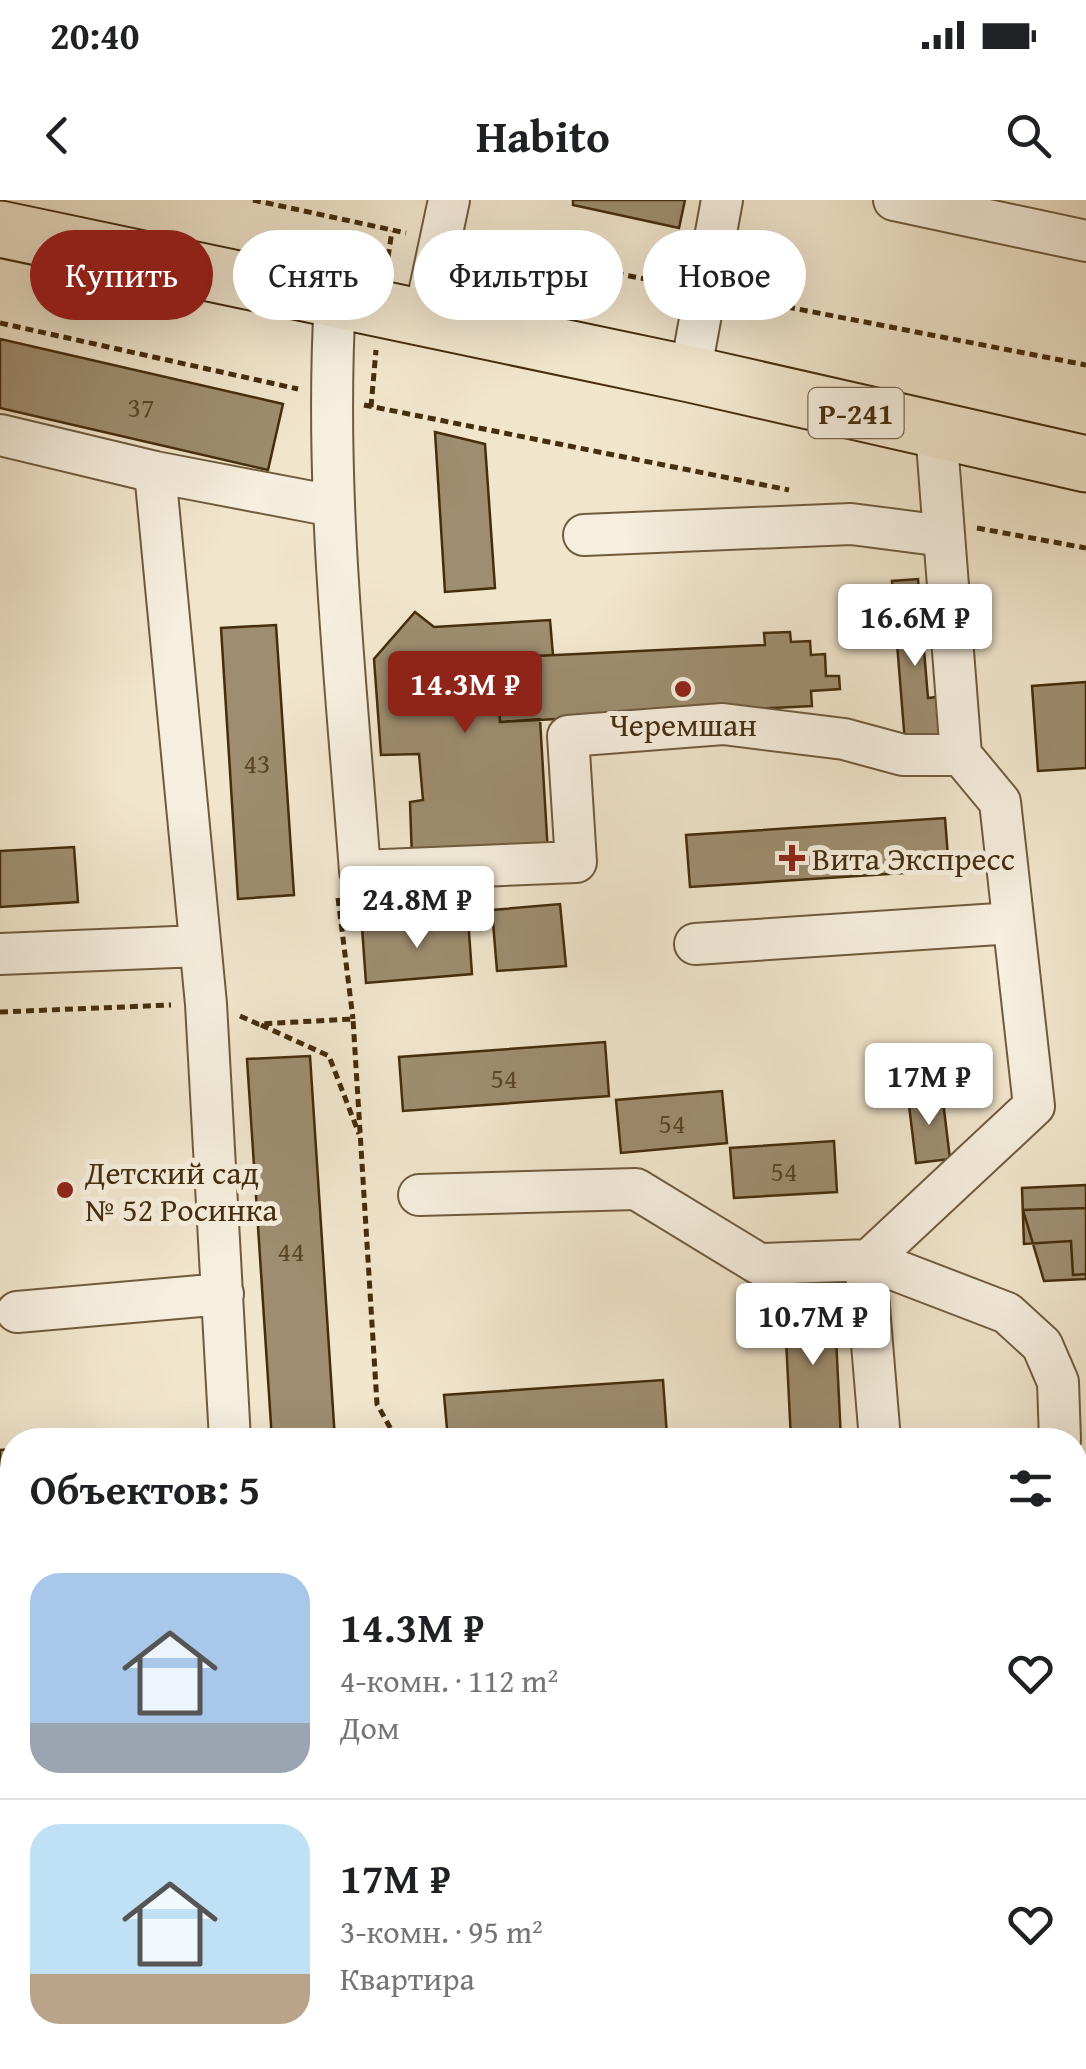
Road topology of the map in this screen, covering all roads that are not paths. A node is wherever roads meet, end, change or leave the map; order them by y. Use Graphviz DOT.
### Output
graph roads {
  1 [pos="448,200"];
  2 [pos="722,200"];
  3 [pos="894,200"];
  4 [pos="0,229"];
  5 [pos="442,230"];
  6 [pos="1086,241"];
  7 [pos="233,278"];
  8 [pos="334,320"];
  9 [pos="438,320"];
  10 [pos="690,374"];
  11 [pos="936,430"];
  12 [pos="0,435"];
  13 [pos="1086,464"];
  14 [pos="156,472"];
  15 [pos="333,506"];
  16 [pos="944,529"];
  17 [pos="584,536"];
  18 [pos="961,755"];
  19 [pos="1014,923"];
  20 [pos="696,944"];
  21 [pos="200,946"];
  22 [pos="0,954"];
  23 [pos="419,1195"];
  24 [pos="869,1260"];
  25 [pos="223,1294"];
  26 [pos="17,1312"];
  27 [pos="229,1428"];
  28 [pos="879,1428"];
  29 [pos="1060,1428"];
  1 -- 5 [label="street"];
  2 -- 10 [label="street"];
  3 -- 6 [label="street"];
  4 -- 7 [label="highway, Р-241"];
  8 -- 15 [label="street"];
  9 -- 10 [label="highway, Р-241"];
  10 -- 11 [label="highway, Р-241"];
  11 -- 13 [label="highway, Р-241"];
  11 -- 16 [label="street"];
  12 -- 14 [label="street"];
  14 -- 15 [label="street"];
  14 -- 21 [label="street"];
  15 -- 18 [label="street"];
  16 -- 17 [label="street"];
  16 -- 18 [label="street"];
  18 -- 19 [label="street"];
  19 -- 20 [label="street"];
  19 -- 24 [label="street"];
  21 -- 22 [label="street"];
  21 -- 25 [label="street"];
  23 -- 24 [label="street"];
  24 -- 28 [label="street"];
  24 -- 29 [label="street"];
  25 -- 26 [label="street"];
  25 -- 27 [label="street"];
}
